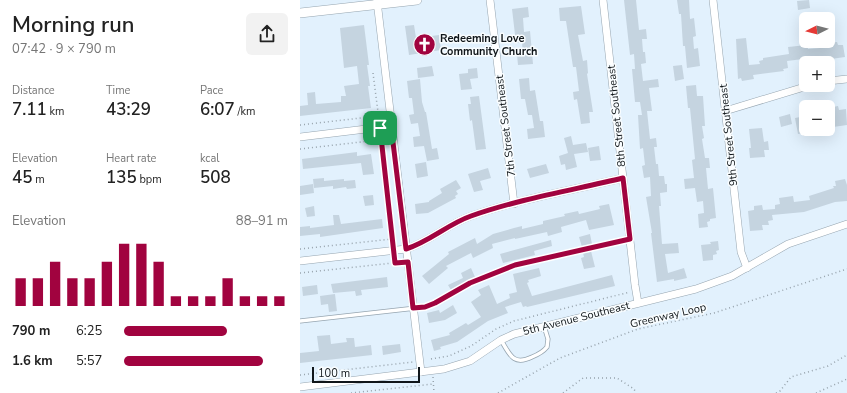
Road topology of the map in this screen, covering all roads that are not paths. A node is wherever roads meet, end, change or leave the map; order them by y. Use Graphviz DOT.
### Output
graph roads {
  1 [pos="417,0"];
  2 [pos="490,0"];
  3 [pos="603,0"];
  4 [pos="713,0"];
  5 [pos="377,2"];
  6 [pos="300,13"];
  7 [pos="847,79"];
  8 [pos="835,80"];
  9 [pos="799,89"];
  10 [pos="725,111"];
  11 [pos="391,126"];
  12 [pos="300,137"];
  13 [pos="623,178"];
  14 [pos="514,204"];
  15 [pos="847,224"];
  16 [pos="630,239"];
  17 [pos="406,249"];
  18 [pos="300,261"];
  19 [pos="747,268"];
  20 [pos="638,303"];
  21 [pos="413,308"];
  22 [pos="300,321"];
  23 [pos="544,325"];
  24 [pos="500,340"];
  25 [pos="421,372"];
  26 [pos="300,387"];
  1 -- 5 [label="street"];
  2 -- 14 [label="street, 7th Street Southeast"];
  3 -- 13 [label="street, 8th Street Southeast"];
  4 -- 10 [label="street, 9th Street Southeast"];
  5 -- 6 [label="street"];
  5 -- 11 [label="street"];
  7 -- 8 [label="street"];
  9 -- 10 [label="street"];
  10 -- 19 [label="street, 9th Street Southeast"];
  11 -- 12 [label="street"];
  11 -- 17 [label="street"];
  13 -- 14 [label="street"];
  13 -- 16 [label="street, 8th Street Southeast"];
  14 -- 17 [label="street"];
  15 -- 19 [label="street, 5th Avenue Southeast"];
  16 -- 20 [label="street, 8th Street Southeast"];
  16 -- 21 [label="lane"];
  17 -- 18 [label="street"];
  17 -- 21 [label="street"];
  19 -- 20 [label="street, 5th Avenue Southeast"];
  20 -- 23 [label="street, 5th Avenue Southeast"];
  21 -- 22 [label="lane"];
  21 -- 25 [label="street"];
  23 -- 24 [label="street, 5th Avenue Southeast"];
  23 -- 24 [label="lane"];
  24 -- 25 [label="street, 5th Avenue Southeast"];
  25 -- 26 [label="street, 5th Avenue Southeast"];
}
